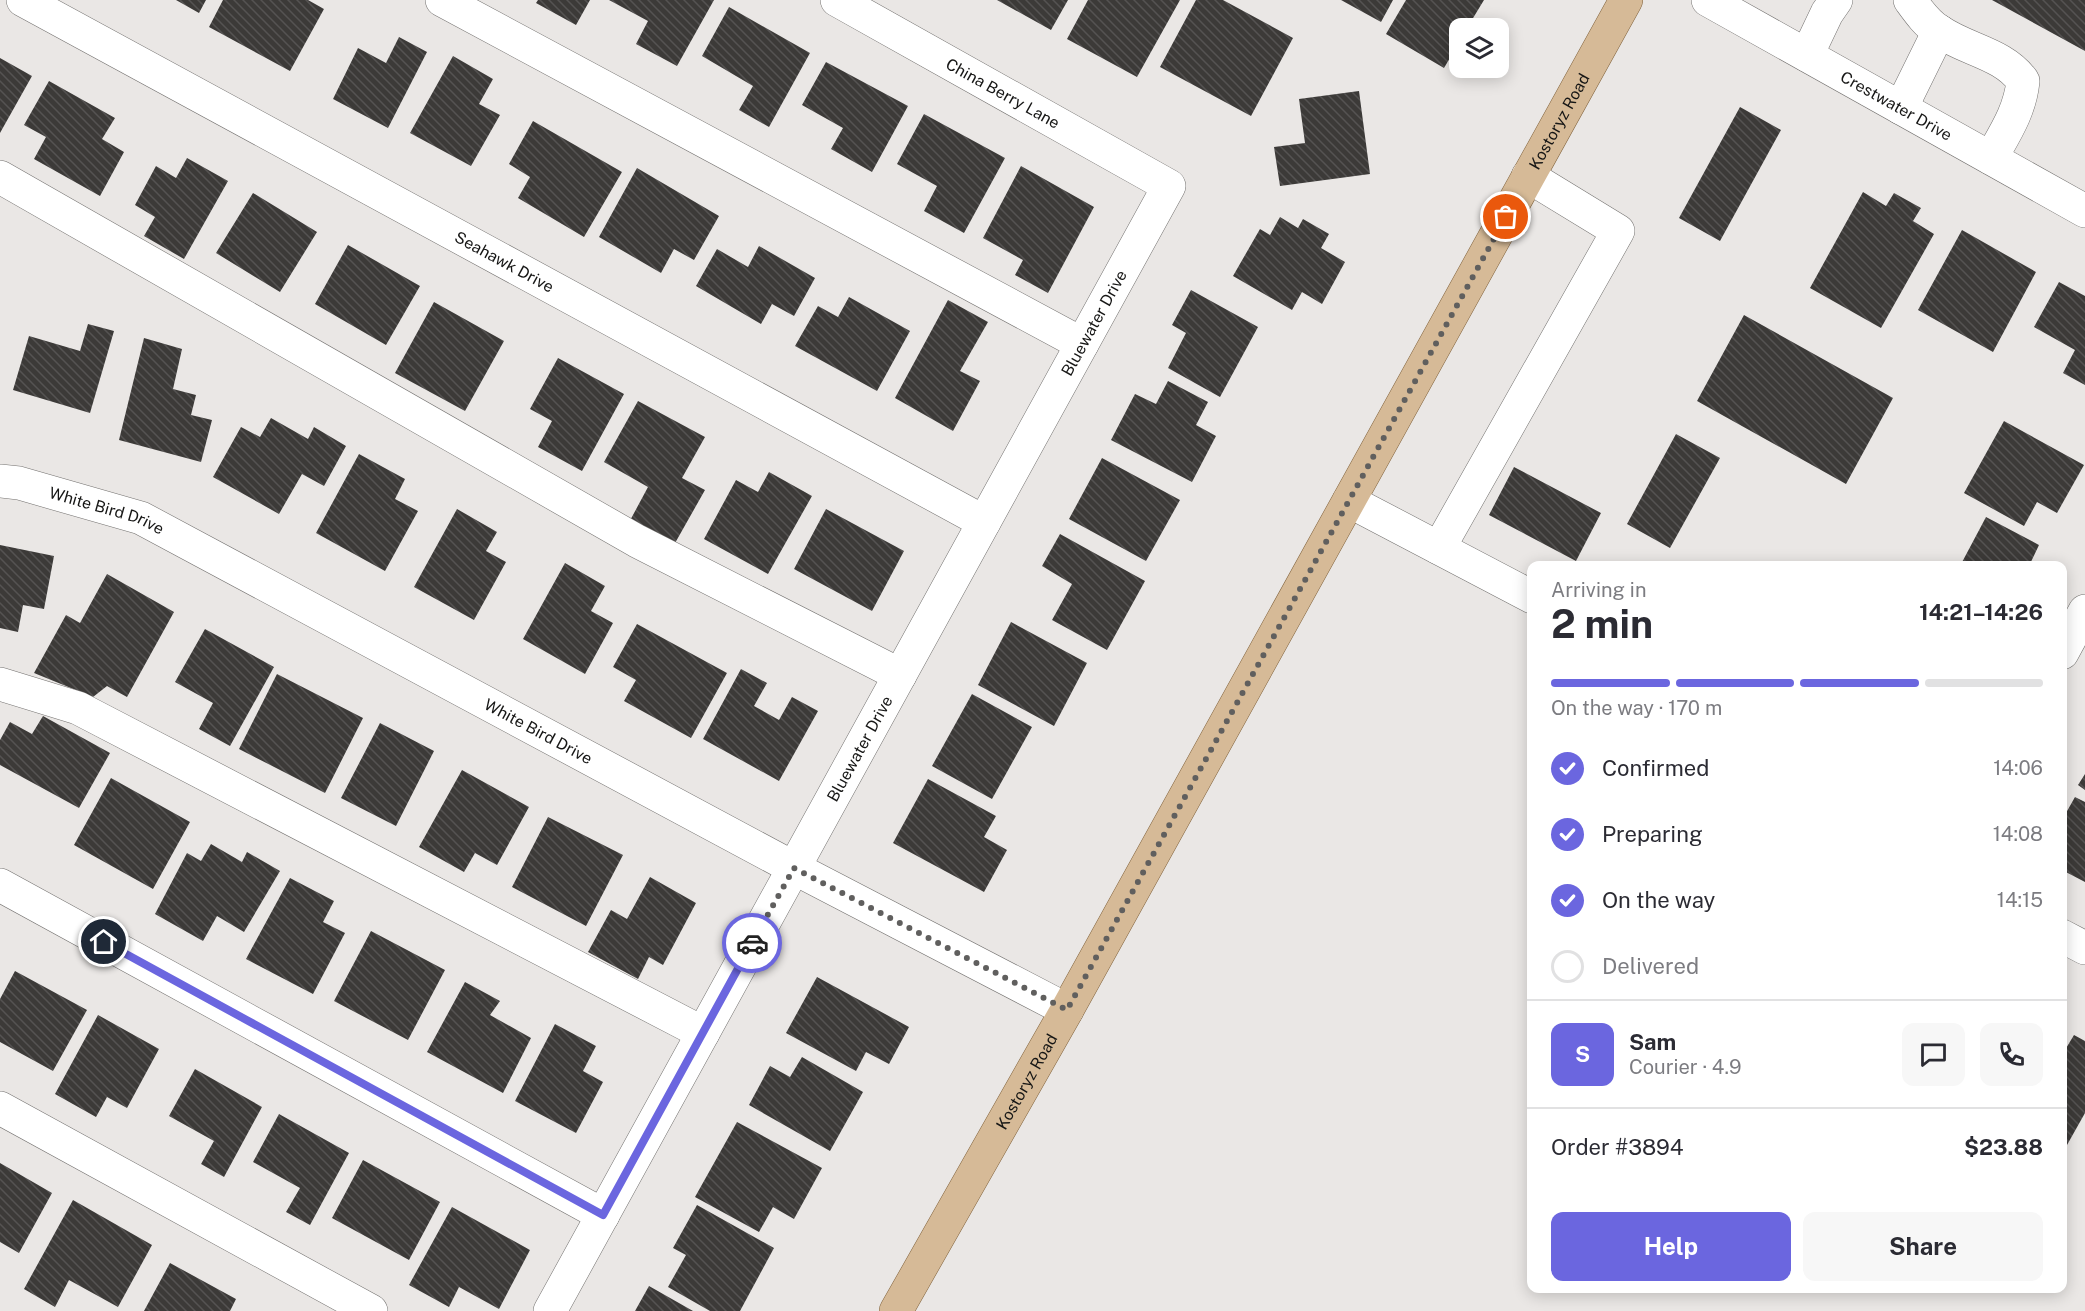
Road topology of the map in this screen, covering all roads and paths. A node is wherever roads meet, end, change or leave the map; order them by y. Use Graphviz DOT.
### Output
graph roads {
  1 [pos="23,0"];
  2 [pos="442,0"];
  3 [pos="837,0"];
  4 [pos="1626,0"];
  5 [pos="1708,0"];
  6 [pos="1836,0"];
  7 [pos="1910,0"];
  8 [pos="1939,31"];
  9 [pos="1807,55"];
  10 [pos="1901,108"];
  11 [pos="1990,158"];
  12 [pos="1528,176"];
  13 [pos="0,177"];
  14 [pos="1169,186"];
  15 [pos="2085,212"];
  16 [pos="1082,345"];
  17 [pos="0,481"];
  18 [pos="1349,501"];
  19 [pos="984,522"];
  20 [pos="1438,548"];
  21 [pos="1527,594"];
  22 [pos="2085,611"];
  23 [pos="2067,644"];
  24 [pos="900,675"];
  25 [pos="0,684"];
  26 [pos="794,868"];
  27 [pos="0,885"];
  28 [pos="2067,939"];
  29 [pos="2085,948"];
  30 [pos="1067,1010"];
  31 [pos="703,1033"];
  32 [pos="0,1108"];
  33 [pos="603,1215"];
  34 [pos="371,1311"];
  35 [pos="550,1311"];
  36 [pos="896,1311"];
  1 -- 19 [label="street, Seahawk Drive"];
  2 -- 16 [label="street"];
  3 -- 14 [label="street, China Berry Lane"];
  4 -- 12 [label="main road, Kostoryz Road"];
  5 -- 9 [label="street, Crestwater Drive"];
  6 -- 9 [label="street"];
  7 -- 8 [label="street"];
  8 -- 10 [label="street"];
  8 -- 11 [label="street"];
  9 -- 10 [label="street, Crestwater Drive"];
  10 -- 11 [label="street, Crestwater Drive"];
  11 -- 15 [label="street, Crestwater Drive"];
  12 -- 18 [label="main road, Kostoryz Road"];
  12 -- 20 [label="street"];
  13 -- 24 [label="street"];
  14 -- 16 [label="street, Bluewater Drive"];
  16 -- 19 [label="street, Bluewater Drive"];
  17 -- 26 [label="street, White Bird Drive"];
  18 -- 20 [label="street"];
  18 -- 30 [label="main road, Kostoryz Road"];
  19 -- 24 [label="street, Bluewater Drive"];
  20 -- 21 [label="street"];
  22 -- 23 [label="street"];
  24 -- 26 [label="street, Bluewater Drive"];
  25 -- 31 [label="street"];
  26 -- 30 [label="street, White Bird Drive"];
  26 -- 31 [label="street, Bluewater Drive"];
  27 -- 33 [label="street"];
  28 -- 29 [label="street"];
  30 -- 36 [label="main road, Kostoryz Road"];
  31 -- 33 [label="street, Bluewater Drive"];
  32 -- 34 [label="street"];
  33 -- 35 [label="street, Bluewater Drive"];
}
